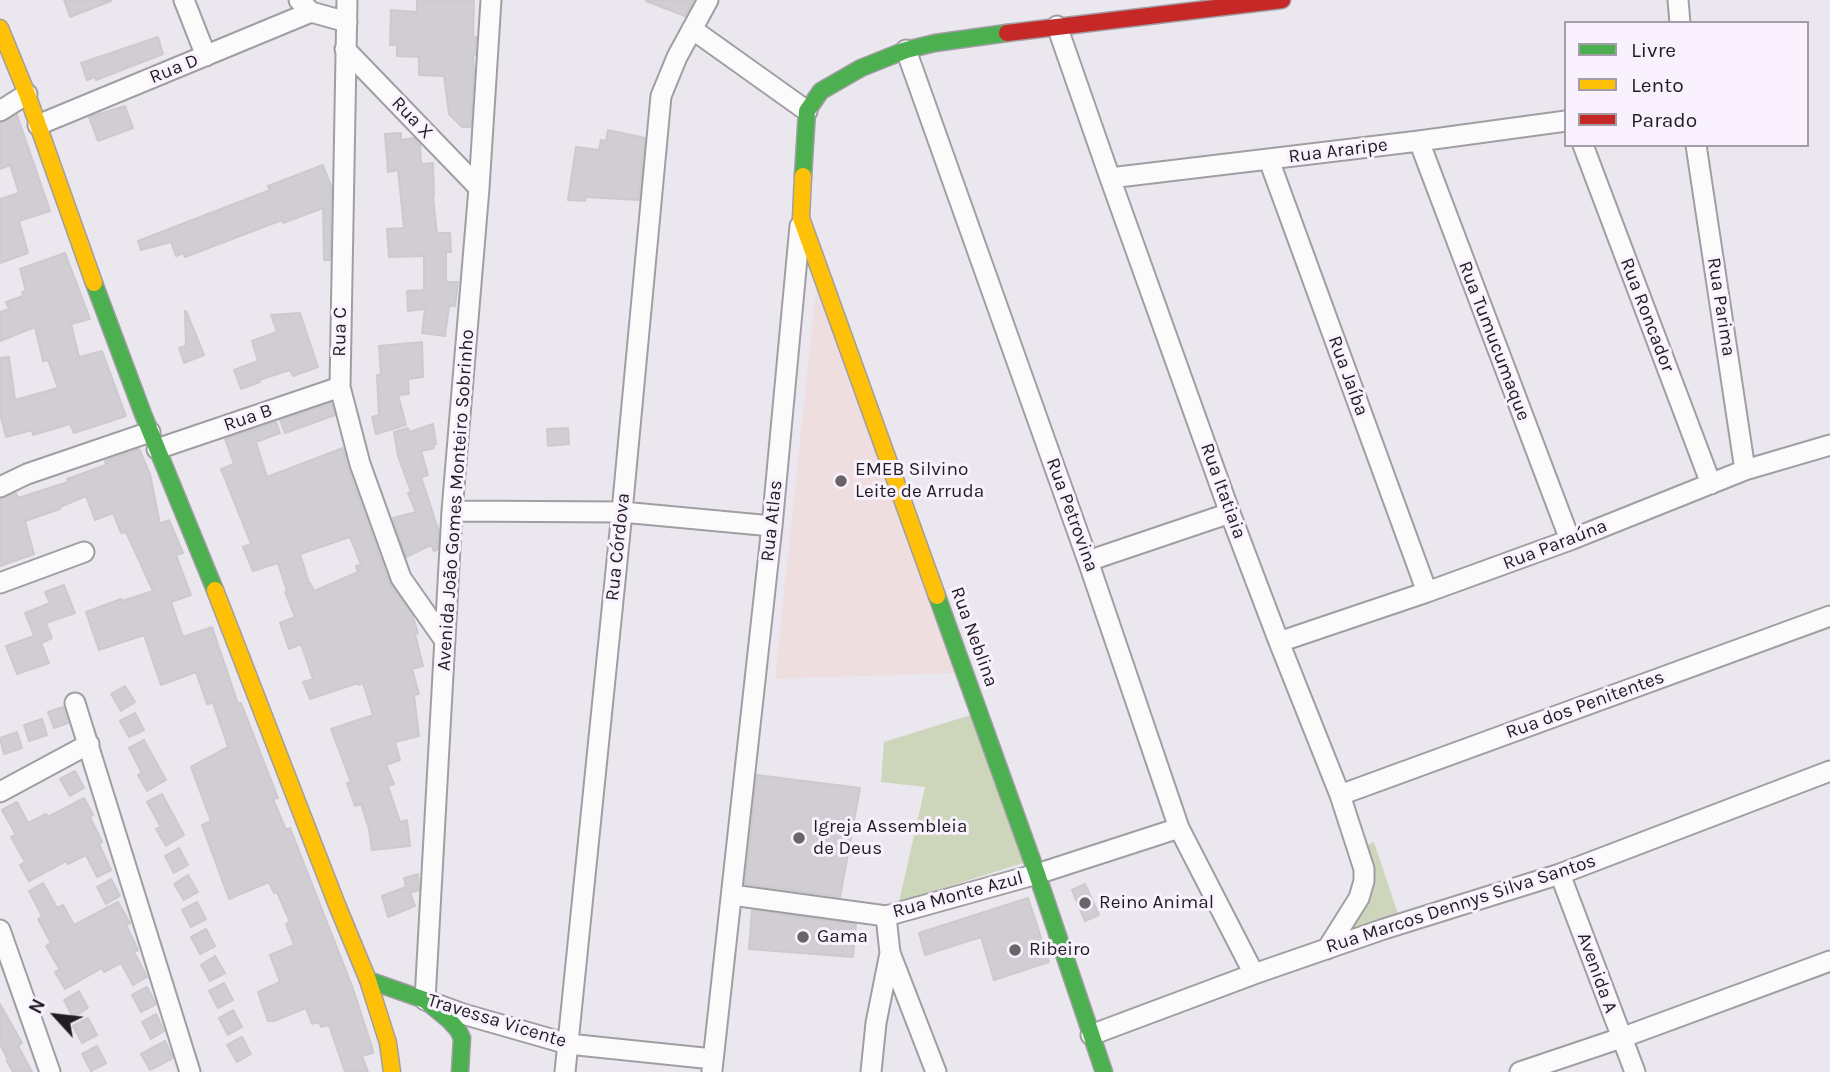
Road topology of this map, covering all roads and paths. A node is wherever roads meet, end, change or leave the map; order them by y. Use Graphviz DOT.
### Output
graph roads {
  1 [pos="184,0"];
  2 [pos="347,0"];
  3 [pos="491,0"];
  4 [pos="709,0"];
  5 [pos="1282,0"];
  6 [pos="1678,0"];
  7 [pos="305,6"];
  8 [pos="1680,21"];
  9 [pos="347,22"];
  10 [pos="1057,26"];
  11 [pos="0,28"];
  12 [pos="692,29"];
  13 [pos="345,49"];
  14 [pos="906,50"];
  15 [pos="206,56"];
  16 [pos="27,94"];
  17 [pos="0,111"];
  18 [pos="807,111"];
  19 [pos="1564,121"];
  20 [pos="37,125"];
  21 [pos="1419,141"];
  22 [pos="1584,147"];
  23 [pos="1696,147"];
  24 [pos="1269,160"];
  25 [pos="1110,178"];
  26 [pos="479,188"];
  27 [pos="801,218"];
  28 [pos="340,387"];
  29 [pos="153,440"];
  30 [pos="1830,445"];
  31 [pos="1745,470"];
  32 [pos="0,472"];
  33 [pos="27,474"];
  34 [pos="1711,484"];
  35 [pos="0,486"];
  36 [pos="452,511"];
  37 [pos="622,512"];
  38 [pos="1230,513"];
  39 [pos="772,526"];
  40 [pos="1570,540"];
  41 [pos="83,552"];
  42 [pos="1088,561"];
  43 [pos="0,583"];
  44 [pos="1427,592"];
  45 [pos="1830,616"];
  46 [pos="445,641"];
  47 [pos="1279,642"];
  48 [pos="75,703"];
  49 [pos="89,744"];
  50 [pos="1830,771"];
  51 [pos="0,792"];
  52 [pos="1340,795"];
  53 [pos="1179,828"];
  54 [pos="1560,873"];
  55 [pos="1037,874"];
  56 [pos="732,895"];
  57 [pos="886,916"];
  58 [pos="0,930"];
  59 [pos="1327,949"];
  60 [pos="890,953"];
  61 [pos="1830,961"];
  62 [pos="1254,974"];
  63 [pos="368,980"];
  64 [pos="419,1004"];
  65 [pos="399,1021"];
  66 [pos="1091,1035"];
  67 [pos="1621,1038"];
  68 [pos="388,1043"];
  69 [pos="568,1044"];
  70 [pos="712,1066"];
  71 [pos="50,1072"];
  72 [pos="190,1072"];
  73 [pos="392,1072"];
  74 [pos="460,1072"];
  75 [pos="565,1072"];
  76 [pos="871,1072"];
  77 [pos="936,1072"];
  78 [pos="1104,1072"];
  79 [pos="1520,1072"];
  80 [pos="1635,1072"];
  1 -- 15 [label="street"];
  2 -- 9 [label="street, Rua C"];
  3 -- 26 [label="street, Avenida João Gomes Monteiro Sobrinho"];
  4 -- 12 [label="street, Rua Córdova"];
  5 -- 10 [label="street"];
  6 -- 8 [label="street"];
  7 -- 9 [label="street"];
  7 -- 15 [label="street, Rua D"];
  9 -- 13 [label="street, Rua C"];
  10 -- 14 [label="street"];
  10 -- 25 [label="street, Rua Itatiaia"];
  11 -- 16 [label="street"];
  12 -- 18 [label="street"];
  12 -- 37 [label="street, Rua Córdova"];
  13 -- 26 [label="street, Rua X"];
  13 -- 28 [label="street, Rua C"];
  14 -- 18 [label="street"];
  14 -- 42 [label="street, Rua Petrovina"];
  15 -- 20 [label="street, Rua D"];
  16 -- 17 [label="street"];
  16 -- 20 [label="street"];
  18 -- 27 [label="street, Rua Atlas"];
  19 -- 21 [label="street, Rua Araripe"];
  20 -- 29 [label="street"];
  21 -- 24 [label="street, Rua Araripe"];
  21 -- 40 [label="street, Rua Tumucumaque"];
  22 -- 34 [label="street, Rua Roncador"];
  23 -- 31 [label="street, Rua Parima"];
  24 -- 25 [label="street, Rua Araripe"];
  24 -- 44 [label="street, Rua Jaíba"];
  25 -- 38 [label="street, Rua Itatiaia"];
  26 -- 36 [label="street, Avenida João Gomes Monteiro Sobrinho"];
  27 -- 39 [label="street, Rua Atlas"];
  27 -- 55 [label="street, Rua Neblina"];
  28 -- 29 [label="street, Rua B"];
  28 -- 46 [label="street, Rua C"];
  29 -- 33 [label="street, Rua B"];
  29 -- 63 [label="street"];
  30 -- 31 [label="street, Rua Paraúna"];
  31 -- 34 [label="street, Rua Paraúna"];
  32 -- 33 [label="street"];
  33 -- 35 [label="street, Rua B"];
  34 -- 40 [label="street, Rua Paraúna"];
  36 -- 37 [label="street"];
  36 -- 46 [label="street, Avenida João Gomes Monteiro Sobrinho"];
  37 -- 39 [label="street"];
  37 -- 69 [label="street, Rua Córdova"];
  38 -- 42 [label="street"];
  38 -- 47 [label="street, Rua Itatiaia"];
  39 -- 56 [label="street, Rua Atlas"];
  40 -- 44 [label="street, Rua Paraúna"];
  41 -- 43 [label="street"];
  42 -- 53 [label="street, Rua Petrovina"];
  44 -- 47 [label="street, Rua Paraúna"];
  45 -- 52 [label="street, Rua dos Penitentes"];
  46 -- 64 [label="street, Avenida João Gomes Monteiro Sobrinho"];
  47 -- 52 [label="street, Rua Itatiaia"];
  48 -- 49 [label="street"];
  49 -- 51 [label="street"];
  49 -- 72 [label="street"];
  50 -- 54 [label="street, Rua Marcos Dennys Silva Santos"];
  52 -- 59 [label="street, Rua Itatiaia"];
  53 -- 55 [label="street, Rua Monte Azul"];
  53 -- 62 [label="street, Rua Petrovina"];
  54 -- 59 [label="street, Rua Marcos Dennys Silva Santos"];
  54 -- 67 [label="street, Avenida A"];
  55 -- 57 [label="street, Rua Monte Azul"];
  55 -- 66 [label="street, Rua Neblina"];
  56 -- 57 [label="street, Rua Monte Azul"];
  56 -- 70 [label="street, Rua Atlas"];
  57 -- 60 [label="street"];
  58 -- 71 [label="street"];
  59 -- 62 [label="street, Rua Marcos Dennys Silva Santos"];
  60 -- 76 [label="street"];
  60 -- 77 [label="street"];
  61 -- 67 [label="street"];
  62 -- 66 [label="street, Rua Marcos Dennys Silva Santos"];
  63 -- 64 [label="street, Travessa Vicente"];
  63 -- 68 [label="street"];
  64 -- 69 [label="street, Travessa Vicente"];
  64 -- 74 [label="street"];
  65 -- 68 [label="street"];
  66 -- 78 [label="street, Rua Neblina"];
  67 -- 79 [label="street"];
  67 -- 80 [label="street, Avenida A"];
  68 -- 73 [label="street"];
  69 -- 70 [label="street, Travessa Vicente"];
  69 -- 75 [label="street, Rua Córdova"];
}
